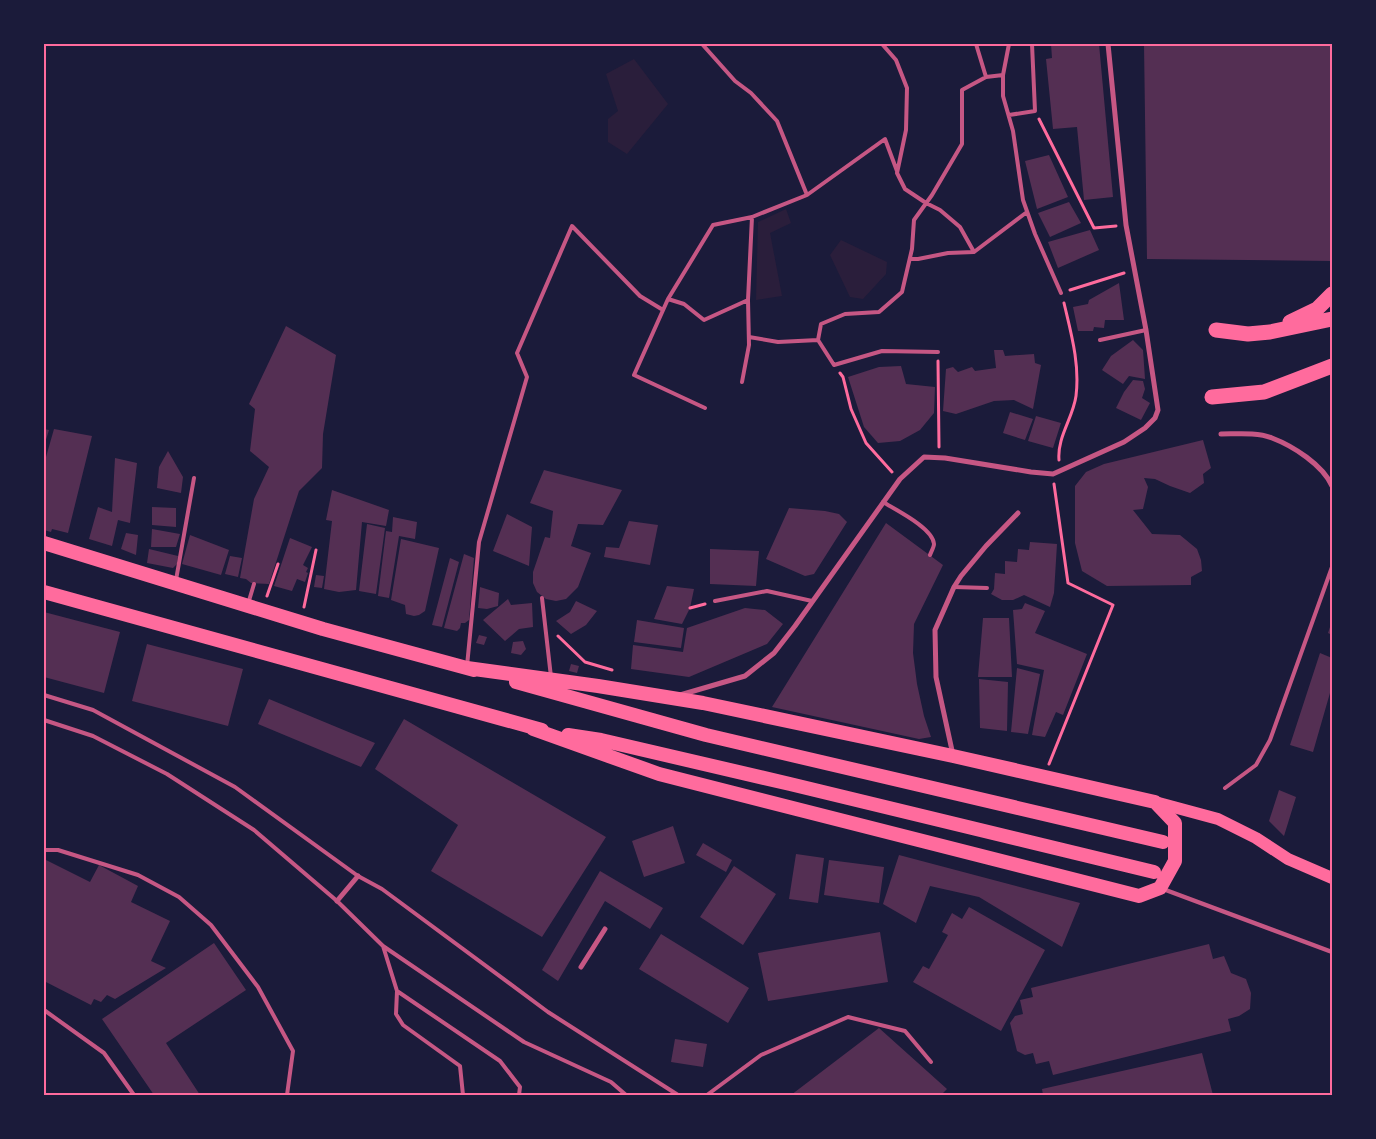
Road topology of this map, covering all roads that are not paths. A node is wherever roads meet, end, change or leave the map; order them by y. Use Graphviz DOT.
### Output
graph roads {
  1 [pos="702,44"];
  2 [pos="882,44"];
  3 [pos="976,44"];
  4 [pos="1009,44"];
  5 [pos="1032,44"];
  6 [pos="1108,44"];
  7 [pos="1003,75"];
  8 [pos="986,78"];
  9 [pos="1009,115"];
  10 [pos="897,173"];
  11 [pos="807,196"];
  12 [pos="926,203"];
  13 [pos="1027,212"];
  14 [pos="752,217"];
  15 [pos="974,252"];
  16 [pos="910,259"];
  17 [pos="1061,293"];
  18 [pos="1332,294"];
  19 [pos="668,299"];
  20 [pos="748,300"];
  21 [pos="663,310"];
  22 [pos="1332,319"];
  23 [pos="1146,330"];
  24 [pos="1216,330"];
  25 [pos="1270,332"];
  26 [pos="749,337"];
  27 [pos="818,340"];
  28 [pos="1100,340"];
  29 [pos="938,352"];
  30 [pos="1332,366"];
  31 [pos="742,382"];
  32 [pos="1212,397"];
  33 [pos="705,408"];
  34 [pos="1221,434"];
  35 [pos="194,478"];
  36 [pos="1332,486"];
  37 [pos="883,502"];
  38 [pos="1018,513"];
  39 [pos="44,544"];
  40 [pos="930,555"];
  41 [pos="1332,567"];
  42 [pos="254,584"];
  43 [pos="175,585"];
  44 [pos="954,587"];
  45 [pos="988,588"];
  46 [pos="44,592"];
  47 [pos="542,598"];
  48 [pos="715,600"];
  49 [pos="812,601"];
  50 [pos="248,606"];
  51 [pos="467,668"];
  52 [pos="551,680"];
  53 [pos="44,695"];
  54 [pos="670,698"];
  55 [pos="44,720"];
  56 [pos="533,729"];
  57 [pos="953,756"];
  58 [pos="1226,788"];
  59 [pos="1155,802"];
  60 [pos="1163,842"];
  61 [pos="44,850"];
  62 [pos="1154,872"];
  63 [pos="358,876"];
  64 [pos="1332,878"];
  65 [pos="1160,888"];
  66 [pos="337,901"];
  67 [pos="605,929"];
  68 [pos="383,946"];
  69 [pos="1332,952"];
  70 [pos="581,968"];
  71 [pos="397,991"];
  72 [pos="44,1010"];
  73 [pos="932,1062"];
  74 [pos="134,1095"];
  75 [pos="287,1095"];
  76 [pos="463,1095"];
  77 [pos="519,1095"];
  78 [pos="626,1095"];
  79 [pos="678,1095"];
  80 [pos="707,1095"];
  1 -- 11 [label="lane"];
  2 -- 10 [label="lane"];
  3 -- 8 [label="lane"];
  4 -- 7 [label="lane"];
  5 -- 9 [label="lane"];
  6 -- 23 [label="street"];
  7 -- 8 [label="lane"];
  7 -- 9 [label="lane"];
  8 -- 12 [label="lane"];
  9 -- 13 [label="lane"];
  10 -- 11 [label="lane"];
  10 -- 12 [label="lane"];
  11 -- 14 [label="lane"];
  12 -- 15 [label="lane"];
  12 -- 16 [label="lane"];
  13 -- 15 [label="lane"];
  13 -- 17 [label="lane"];
  14 -- 19 [label="lane"];
  14 -- 20 [label="lane"];
  15 -- 16 [label="lane"];
  16 -- 27 [label="lane"];
  18 -- 25 [label="highway"];
  19 -- 20 [label="lane"];
  19 -- 21 [label="lane"];
  20 -- 26 [label="lane"];
  21 -- 33 [label="lane"];
  21 -- 51 [label="lane"];
  22 -- 25 [label="highway"];
  23 -- 28 [label="lane"];
  23 -- 37 [label="street"];
  24 -- 25 [label="highway"];
  26 -- 27 [label="lane"];
  26 -- 31 [label="lane"];
  27 -- 29 [label="lane"];
  30 -- 32 [label="highway"];
  34 -- 36 [label="street"];
  35 -- 43 [label="lane"];
  37 -- 40 [label="lane"];
  37 -- 49 [label="street"];
  38 -- 44 [label="street"];
  39 -- 43 [label="highway"];
  41 -- 58 [label="lane"];
  42 -- 50 [label="lane"];
  43 -- 50 [label="highway"];
  44 -- 45 [label="lane"];
  44 -- 57 [label="street"];
  46 -- 56 [label="highway"];
  47 -- 52 [label="lane"];
  48 -- 49 [label="lane"];
  49 -- 54 [label="street"];
  50 -- 51 [label="highway"];
  51 -- 52 [label="highway"];
  51 -- 60 [label="highway"];
  52 -- 54 [label="highway"];
  53 -- 63 [label="lane"];
  54 -- 57 [label="highway"];
  55 -- 66 [label="lane"];
  56 -- 62 [label="highway"];
  56 -- 65 [label="highway"];
  57 -- 59 [label="highway"];
  59 -- 64 [label="main road"];
  59 -- 65 [label="highway"];
  61 -- 75 [label="lane"];
  63 -- 66 [label="street"];
  63 -- 79 [label="lane"];
  65 -- 69 [label="street"];
  66 -- 68 [label="lane"];
  67 -- 70 [label="street"];
  68 -- 71 [label="lane"];
  68 -- 78 [label="lane"];
  71 -- 76 [label="lane"];
  71 -- 77 [label="lane"];
  72 -- 74 [label="lane"];
  73 -- 80 [label="lane"];
}
